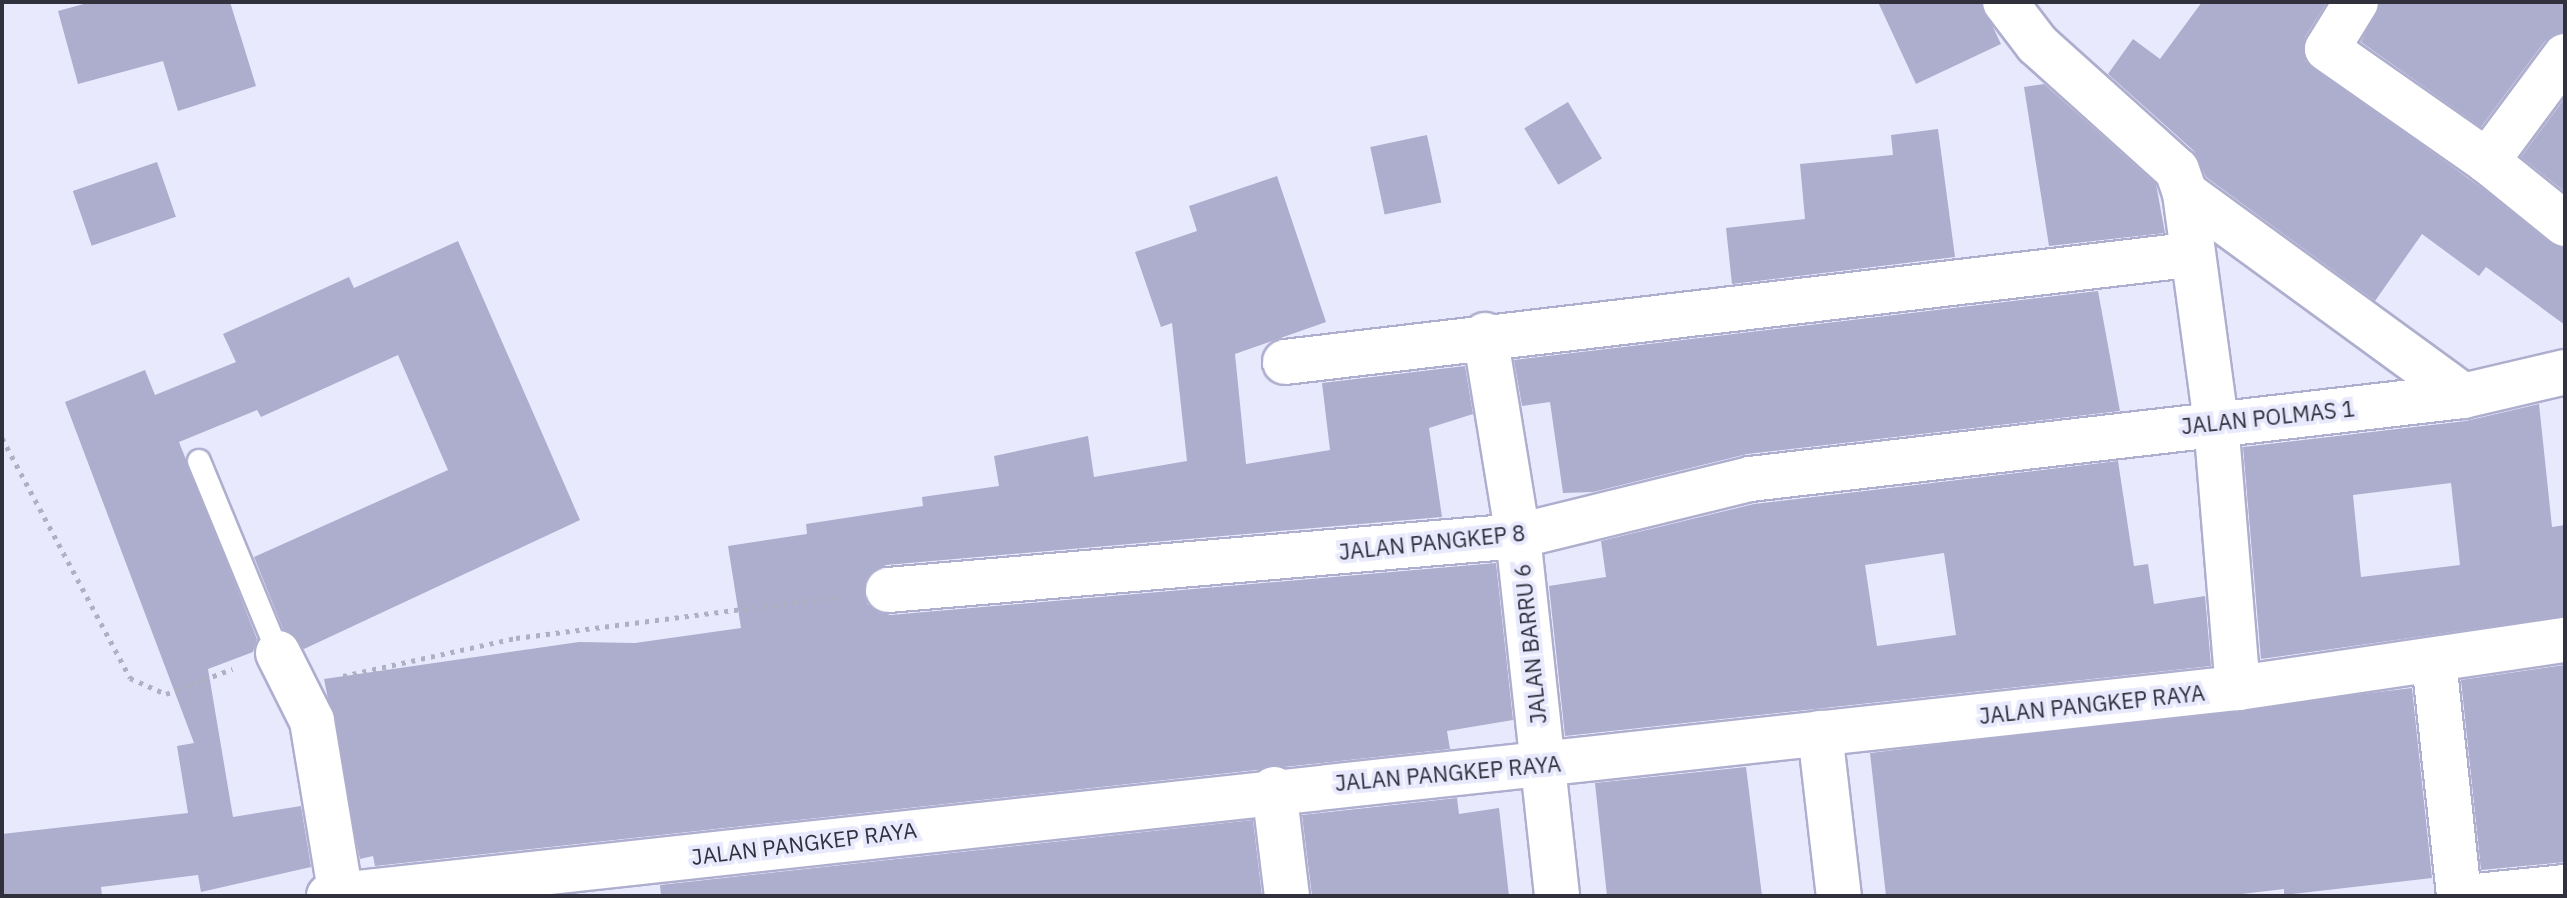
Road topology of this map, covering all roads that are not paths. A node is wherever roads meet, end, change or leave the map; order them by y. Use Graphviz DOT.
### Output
graph roads {
  1 [pos="2005,2"];
  2 [pos="2356,2"];
  3 [pos="2565,56"];
  4 [pos="2487,161"];
  5 [pos="2185,193"];
  6 [pos="2565,224"];
  7 [pos="2188,255"];
  8 [pos="1485,335"];
  9 [pos="1285,362"];
  10 [pos="2565,372"];
  11 [pos="2463,396"];
  12 [pos="2216,422"];
  13 [pos="1969,455"];
  14 [pos="199,461"];
  15 [pos="1518,536"];
  16 [pos="888,590"];
  17 [pos="2565,640"];
  18 [pos="2434,661"];
  19 [pos="289,672"];
  20 [pos="2238,688"];
  21 [pos="1820,733"];
  22 [pos="1542,765"];
  23 [pos="1274,789"];
  24 [pos="615,881"];
  25 [pos="2565,887"];
  26 [pos="337,895"];
  27 [pos="1287,896"];
  28 [pos="1557,896"];
  29 [pos="1839,896"];
  30 [pos="2459,896"];
  31 [pos="2476,896"];
  1 -- 5 [label="street"];
  2 -- 4 [label="street"];
  3 -- 4 [label="street"];
  4 -- 6 [label="street"];
  5 -- 7 [label="street"];
  5 -- 11 [label="street"];
  7 -- 8 [label="street"];
  7 -- 12 [label="street"];
  8 -- 9 [label="street"];
  8 -- 15 [label="street, JALAN BARRU 6"];
  10 -- 11 [label="street, JALAN POLMAS 1"];
  11 -- 12 [label="street, JALAN POLMAS 1"];
  12 -- 13 [label="street, JALAN POLMAS 1"];
  12 -- 20 [label="street"];
  13 -- 15 [label="street, JALAN PANGKEP 8"];
  14 -- 19 [label="lane"];
  15 -- 16 [label="street, JALAN PANGKEP 8"];
  15 -- 22 [label="street, JALAN BARRU 6"];
  17 -- 18 [label="street, JALAN PANGKEP RAYA"];
  18 -- 20 [label="street, JALAN PANGKEP RAYA"];
  18 -- 30 [label="street"];
  19 -- 26 [label="street"];
  20 -- 21 [label="street, JALAN PANGKEP RAYA"];
  21 -- 22 [label="street, JALAN PANGKEP RAYA"];
  21 -- 29 [label="street"];
  22 -- 23 [label="street, JALAN PANGKEP RAYA"];
  22 -- 28 [label="street, JALAN BARRU 6"];
  23 -- 24 [label="street, JALAN PANGKEP RAYA"];
  23 -- 27 [label="street"];
  24 -- 26 [label="street, JALAN PANGKEP RAYA"];
  25 -- 31 [label="street"];
}
